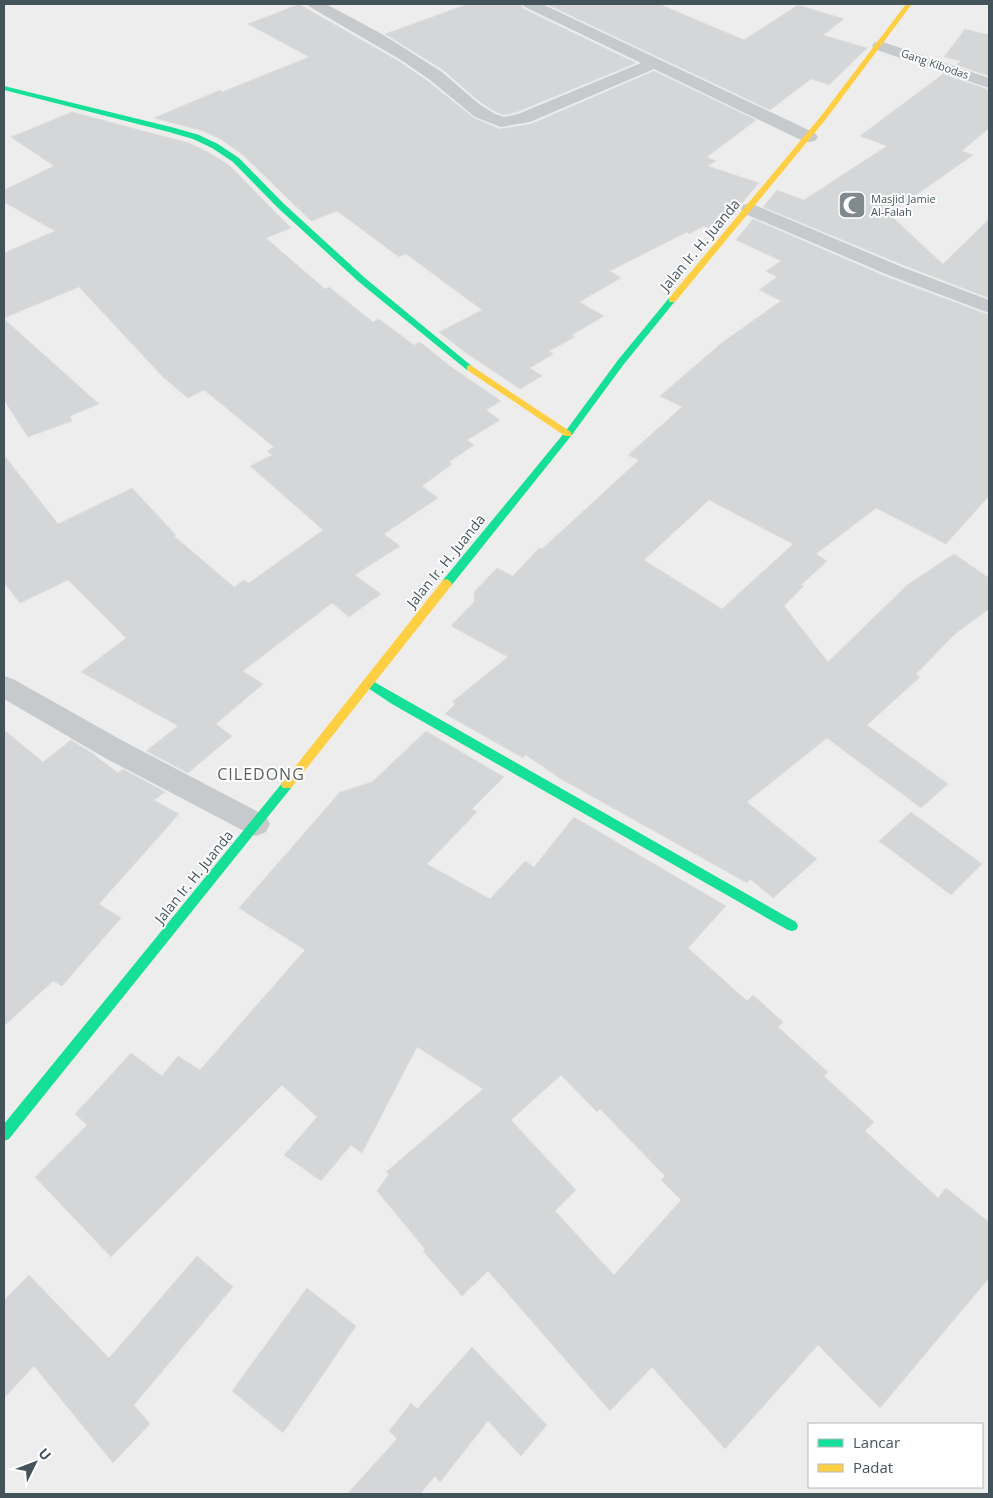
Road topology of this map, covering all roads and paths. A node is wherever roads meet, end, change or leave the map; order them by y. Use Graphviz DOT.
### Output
graph roads {
  1 [pos="315,4"];
  2 [pos="530,4"];
  3 [pos="909,4"];
  4 [pos="880,46"];
  5 [pos="653,64"];
  6 [pos="989,84"];
  7 [pos="4,88"];
  8 [pos="809,137"];
  9 [pos="750,209"];
  10 [pos="989,307"];
  11 [pos="568,434"];
  12 [pos="369,683"];
  13 [pos="4,686"];
  14 [pos="256,824"];
  15 [pos="792,926"];
  16 [pos="4,1134"];
  1 -- 5 [label="street"];
  2 -- 5 [label="street"];
  3 -- 4 [label="street, Jalan Ir. H. Juanda"];
  4 -- 6 [label="street, Gang Kibodas"];
  4 -- 8 [label="street, Jalan Ir. H. Juanda"];
  5 -- 8 [label="street"];
  7 -- 11 [label="street"];
  8 -- 9 [label="street, Jalan Ir. H. Juanda"];
  9 -- 10 [label="street"];
  9 -- 11 [label="street, Jalan Ir. H. Juanda"];
  11 -- 12 [label="street, Jalan Ir. H. Juanda"];
  12 -- 14 [label="street, Jalan Ir. H. Juanda"];
  12 -- 15 [label="street"];
  13 -- 14 [label="street"];
  14 -- 16 [label="street, Jalan Ir. H. Juanda"];
}
